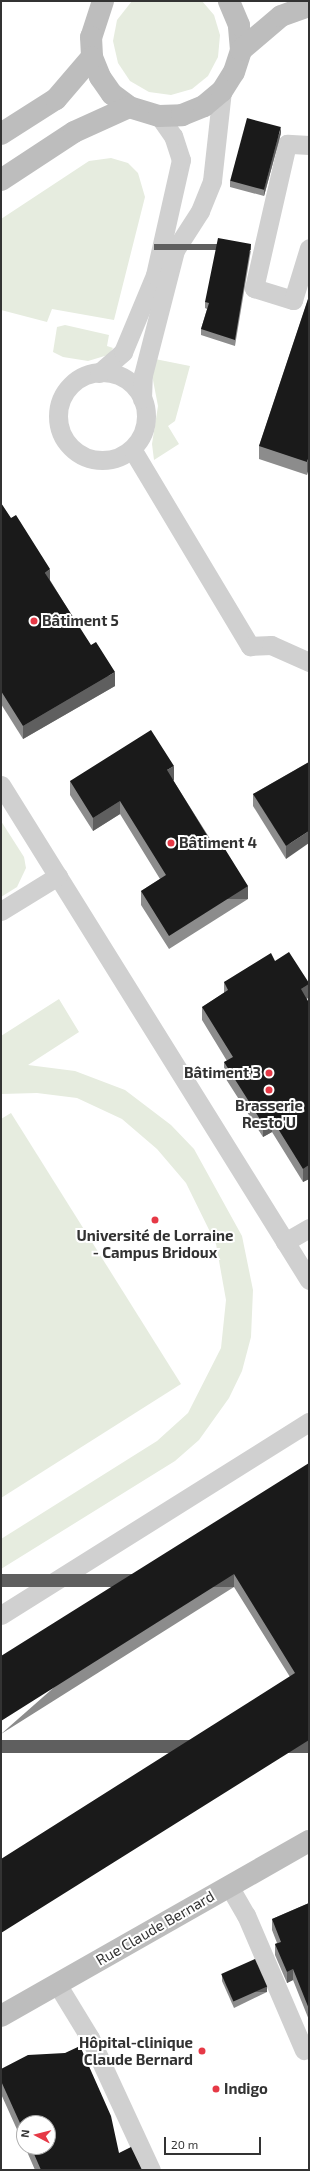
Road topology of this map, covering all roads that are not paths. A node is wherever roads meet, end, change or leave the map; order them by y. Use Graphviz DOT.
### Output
graph roads {
  1 [pos="103,1"];
  2 [pos="230,1"];
  3 [pos="309,6"];
  4 [pos="241,50"];
  5 [pos="92,57"];
  6 [pos="222,91"];
  7 [pos="129,107"];
  8 [pos="159,116"];
  9 [pos="1,134"];
  10 [pos="309,145"];
  11 [pos="1,180"];
  12 [pos="308,255"];
  13 [pos="99,373"];
  14 [pos="142,399"];
  15 [pos="132,449"];
  16 [pos="309,662"];
  17 [pos="1,785"];
  18 [pos="58,876"];
  19 [pos="1,911"];
  20 [pos="309,1228"];
  21 [pos="285,1242"];
  22 [pos="309,1280"];
  23 [pos="309,1422"];
  24 [pos="1,1615"];
  25 [pos="309,1841"];
  26 [pos="229,1886"];
  27 [pos="57,1984"];
  28 [pos="1,2016"];
  29 [pos="304,2050"];
  30 [pos="151,2170"];
  1 -- 5 [label="main road"];
  2 -- 4 [label="main road"];
  3 -- 4 [label="main road"];
  4 -- 6 [label="main road"];
  5 -- 7 [label="main road"];
  5 -- 9 [label="main road"];
  6 -- 8 [label="main road"];
  6 -- 14 [label="lane"];
  7 -- 8 [label="main road"];
  7 -- 11 [label="main road"];
  8 -- 13 [label="lane"];
  10 -- 12 [label="lane"];
  13 -- 14 [label="lane"];
  13 -- 15 [label="lane"];
  14 -- 15 [label="lane"];
  15 -- 16 [label="lane"];
  17 -- 18 [label="lane"];
  18 -- 19 [label="lane"];
  18 -- 21 [label="lane"];
  20 -- 21 [label="lane"];
  21 -- 22 [label="lane"];
  23 -- 24 [label="lane"];
  25 -- 26 [label="main road, Rue Claude Bernard"];
  26 -- 27 [label="main road, Rue Claude Bernard"];
  26 -- 29 [label="lane"];
  27 -- 28 [label="main road, Rue Claude Bernard"];
  27 -- 30 [label="lane"];
}
